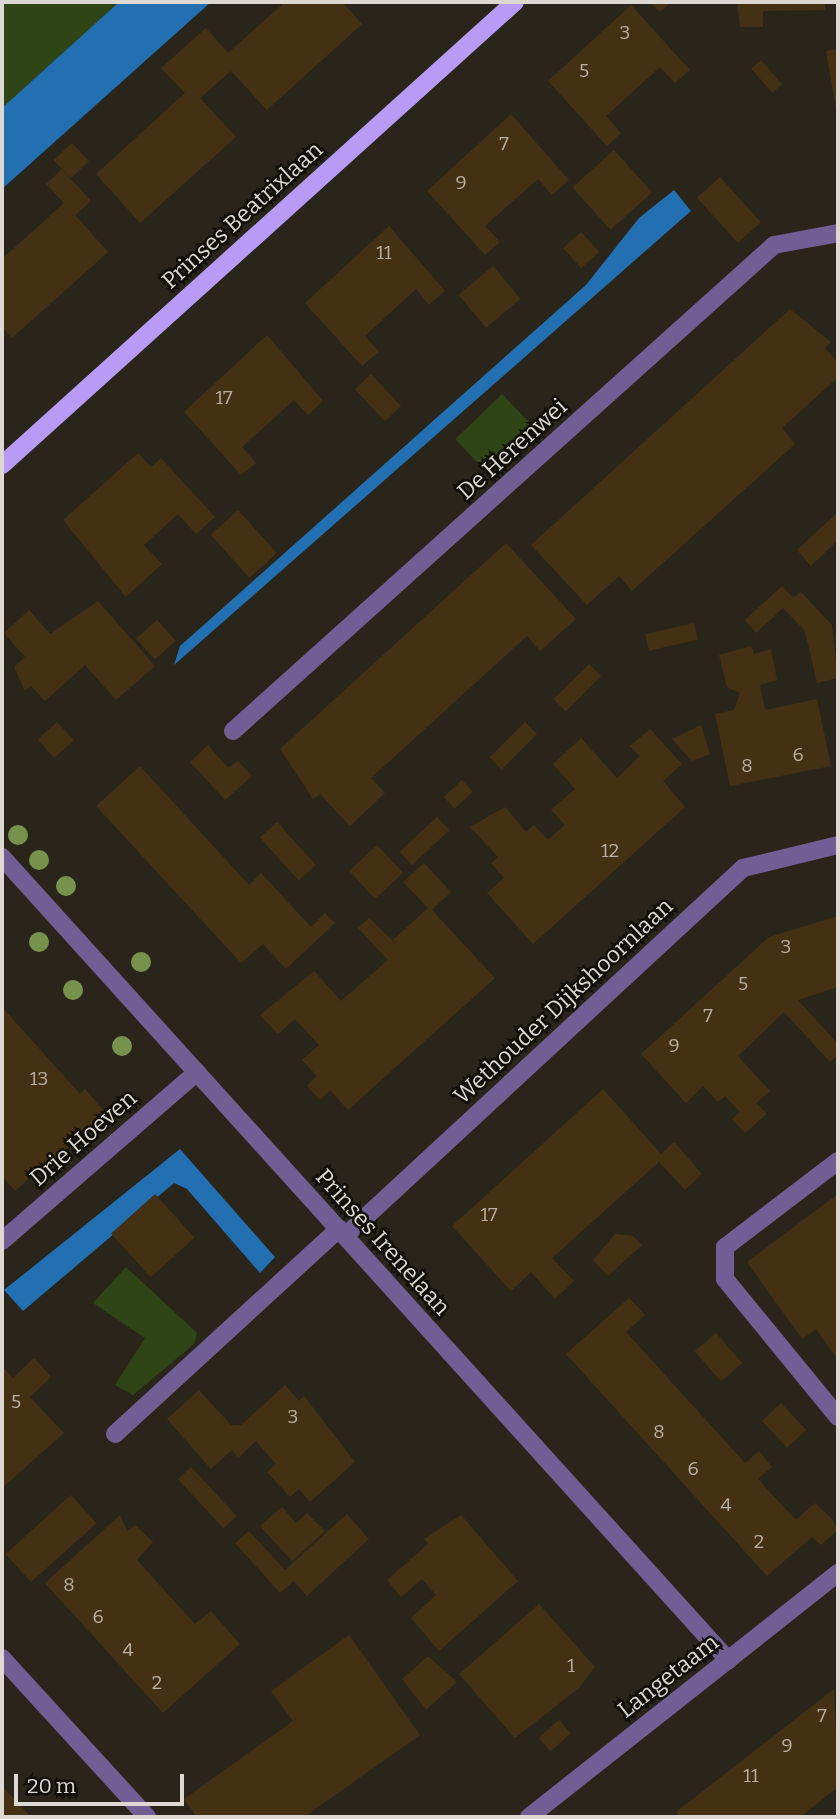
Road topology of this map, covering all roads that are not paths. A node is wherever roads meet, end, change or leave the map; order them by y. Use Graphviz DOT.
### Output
graph roads {
  1 [pos="515,2"];
  2 [pos="838,233"];
  3 [pos="2,465"];
  4 [pos="233,731"];
  5 [pos="838,845"];
  6 [pos="2,857"];
  7 [pos="197,1072"];
  8 [pos="838,1161"];
  9 [pos="342,1232"];
  10 [pos="2,1241"];
  11 [pos="838,1417"];
  12 [pos="115,1434"];
  13 [pos="838,1573"];
  14 [pos="2,1658"];
  15 [pos="728,1660"];
  16 [pos="147,1817"];
  17 [pos="529,1817"];
  1 -- 3 [label="main road, Prinses Beatrixlaan"];
  2 -- 4 [label="street, De Herenwei"];
  5 -- 9 [label="street, Wethouder Dijkshoornlaan"];
  6 -- 7 [label="street, Prinses Irenelaan"];
  7 -- 9 [label="street, Prinses Irenelaan"];
  7 -- 10 [label="street, Drie Hoeven"];
  8 -- 11 [label="street"];
  9 -- 12 [label="street, Wethouder Dijkshoornlaan"];
  9 -- 15 [label="street, Prinses Irenelaan"];
  13 -- 15 [label="street, Langetaam"];
  14 -- 16 [label="street"];
  15 -- 17 [label="street, Langetaam"];
}
